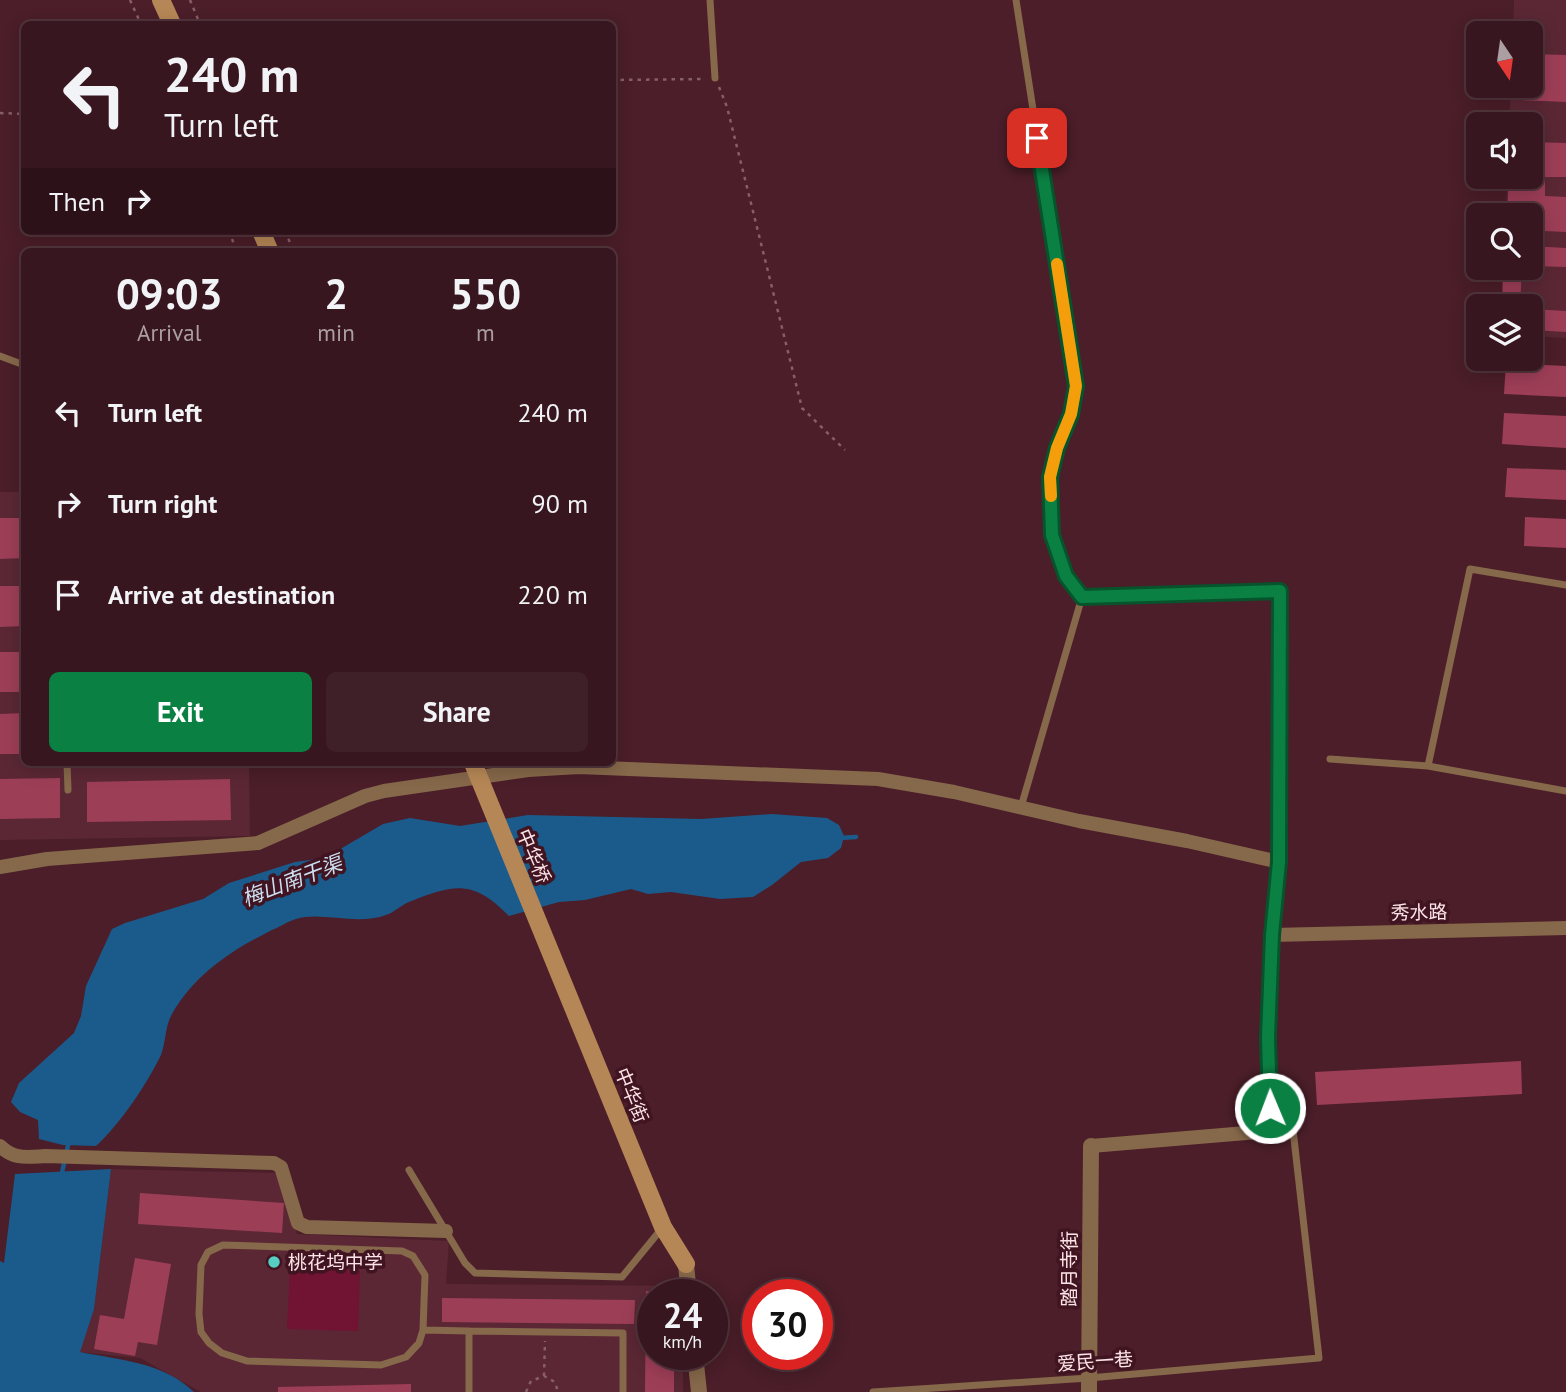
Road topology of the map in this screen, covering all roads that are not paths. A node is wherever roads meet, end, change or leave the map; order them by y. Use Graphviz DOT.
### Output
graph roads {
  1 [pos="161,0"];
  2 [pos="710,0"];
  3 [pos="1016,0"];
  4 [pos="171,21"];
  5 [pos="715,78"];
  6 [pos="0,356"];
  7 [pos="21,365"];
  8 [pos="1566,585"];
  9 [pos="1082,597"];
  10 [pos="1330,759"];
  11 [pos="67,766"];
  12 [pos="1428,766"];
  13 [pos="478,777"];
  14 [pos="68,790"];
  15 [pos="1566,791"];
  16 [pos="1021,808"];
  17 [pos="1279,862"];
  18 [pos="0,867"];
  19 [pos="1566,928"];
  20 [pos="1272,935"];
  21 [pos="546,939"];
  22 [pos="1270,1131"];
  23 [pos="0,1146"];
  24 [pos="1091,1146"];
  25 [pos="409,1170"];
  26 [pos="663,1227"];
  27 [pos="446,1231"];
  28 [pos="686,1264"];
  29 [pos="687,1279"];
  30 [pos="423,1330"];
  31 [pos="469,1331"];
  32 [pos="697,1370"];
  33 [pos="1089,1385"];
  34 [pos="468,1392"];
  35 [pos="623,1392"];
  36 [pos="699,1392"];
  37 [pos="873,1392"];
  1 -- 4 [label="main road"];
  2 -- 5 [label="lane"];
  3 -- 9 [label="lane"];
  6 -- 7 [label="lane"];
  8 -- 12 [label="lane"];
  9 -- 16 [label="lane"];
  9 -- 17 [label="lane"];
  10 -- 12 [label="lane"];
  11 -- 14 [label="lane"];
  12 -- 15 [label="lane"];
  13 -- 16 [label="street"];
  13 -- 18 [label="street"];
  13 -- 21 [label="main road, 中华桥"];
  16 -- 17 [label="street"];
  17 -- 20 [label="street"];
  19 -- 20 [label="street, 秀水路"];
  20 -- 22 [label="street"];
  21 -- 26 [label="main road, 中华街"];
  22 -- 24 [label="street"];
  22 -- 33 [label="lane, 爱民一巷"];
  23 -- 27 [label="street"];
  24 -- 33 [label="street, 踏月寺街"];
  25 -- 27 [label="lane"];
  26 -- 27 [label="lane"];
  26 -- 28 [label="main road, 中华街"];
  28 -- 29 [label="street"];
  30 -- 30 [label="lane"];
  30 -- 31 [label="lane"];
  31 -- 34 [label="lane"];
  31 -- 35 [label="lane"];
  32 -- 36 [label="street"];
  33 -- 37 [label="lane, 爱民一巷"];
}
